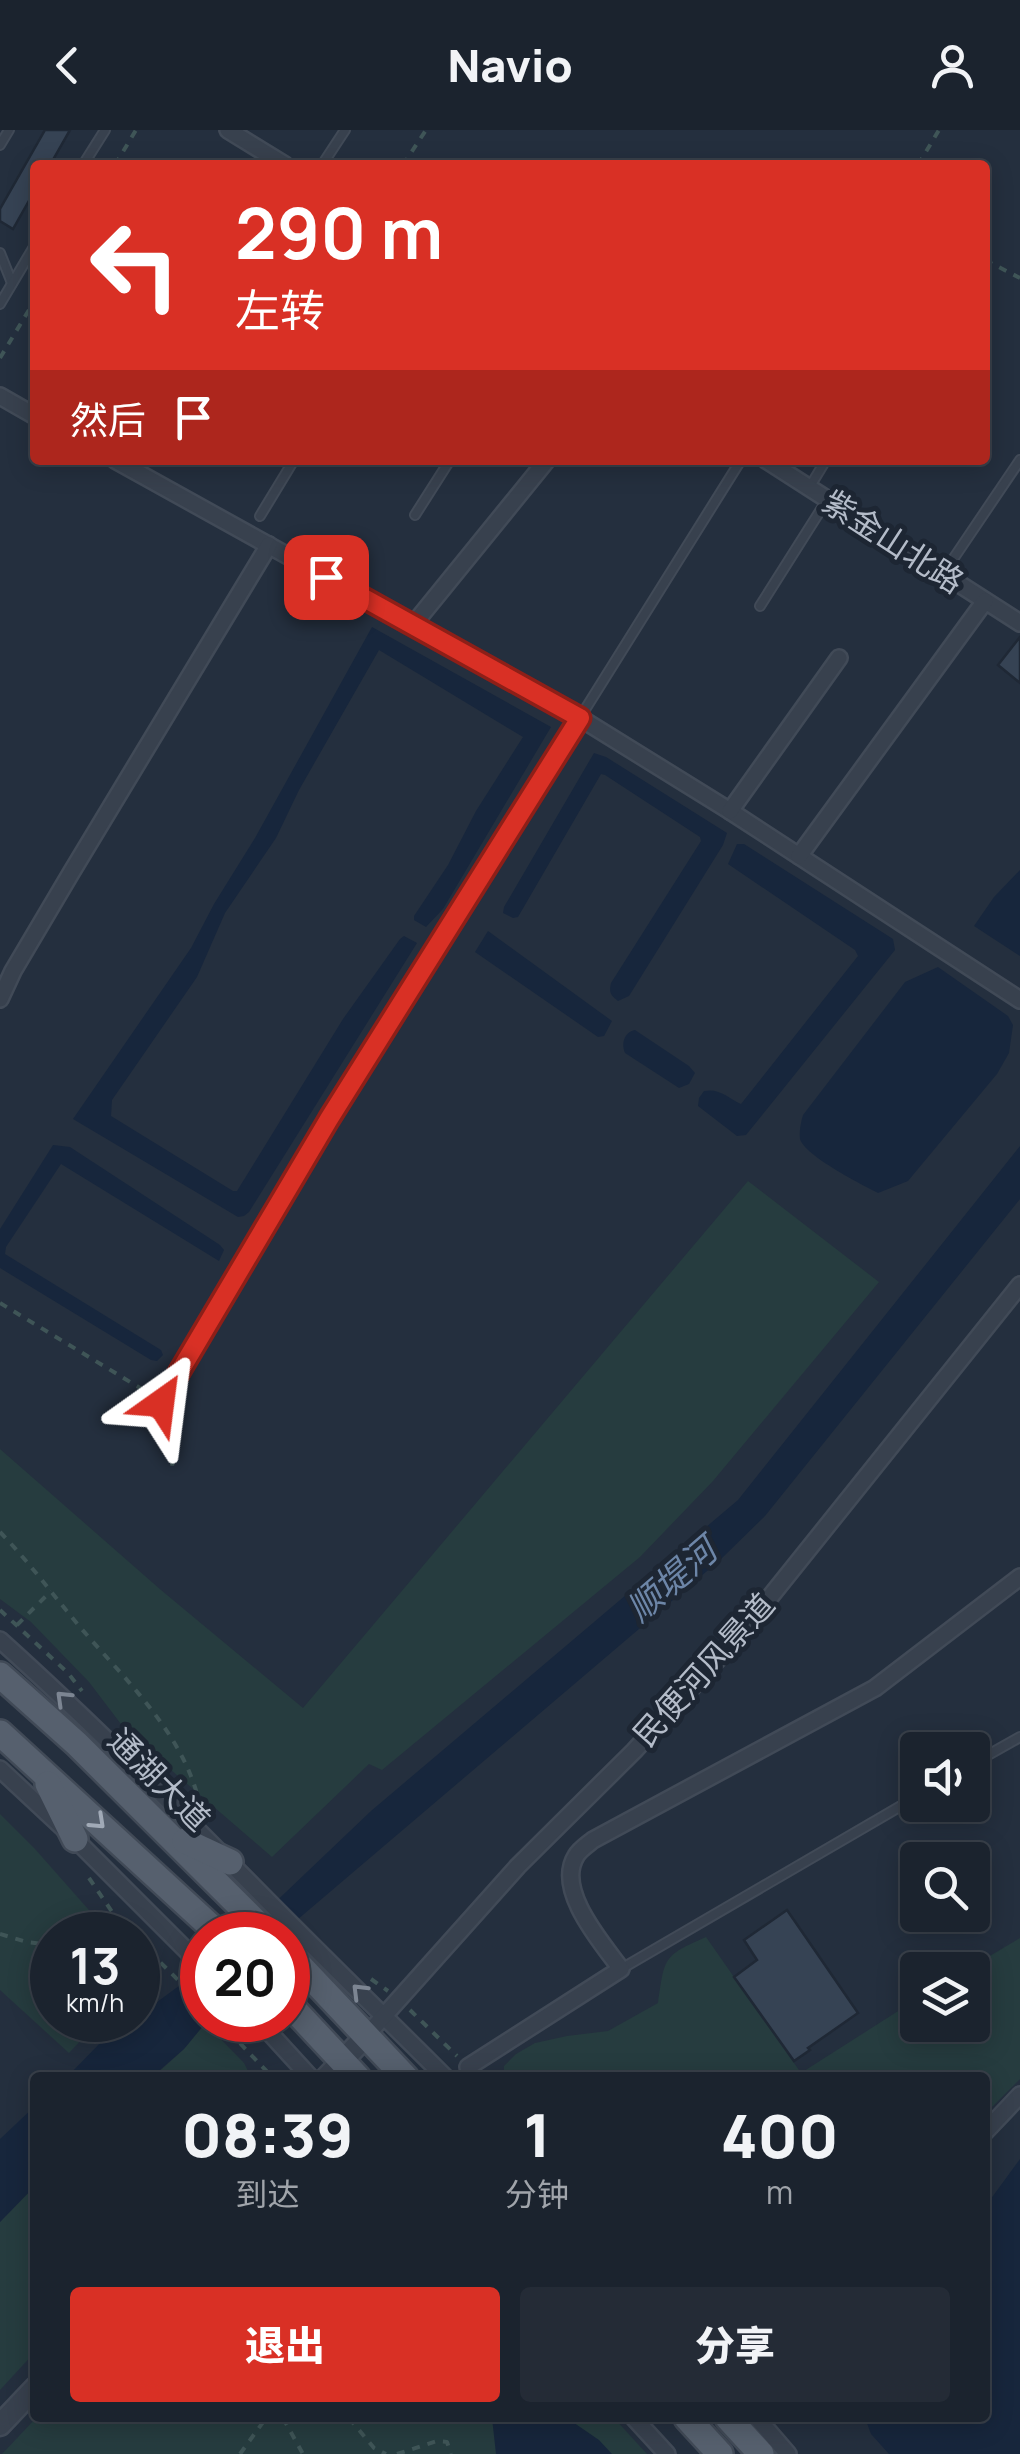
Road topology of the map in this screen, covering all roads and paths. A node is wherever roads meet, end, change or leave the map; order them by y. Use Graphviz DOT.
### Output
graph roads {
  1 [pos="9,130"];
  2 [pos="104,130"];
  3 [pos="136,130"];
  4 [pos="228,130"];
  5 [pos="345,130"];
  6 [pos="426,130"];
  7 [pos="939,130"];
  8 [pos="0,145"];
  9 [pos="87,160"];
  10 [pos="118,160"];
  11 [pos="277,160"];
  12 [pos="325,160"];
  13 [pos="406,160"];
  14 [pos="921,160"];
  15 [pos="0,253"];
  16 [pos="30,253"];
  17 [pos="990,263"];
  18 [pos="1020,278"];
  19 [pos="12,283"];
  20 [pos="0,304"];
  21 [pos="30,308"];
  22 [pos="0,358"];
  23 [pos="0,396"];
  24 [pos="30,413"];
  25 [pos="1020,460"];
  26 [pos="124,465"];
  27 [pos="291,465"];
  28 [pos="447,465"];
  29 [pos="543,465"];
  30 [pos="738,465"];
  31 [pos="774,465"];
  32 [pos="823,465"];
  33 [pos="809,488"];
  34 [pos="827,500"];
  35 [pos="415,515"];
  36 [pos="260,516"];
  37 [pos="268,545"];
  38 [pos="944,574"];
  39 [pos="985,601"];
  40 [pos="760,606"];
  41 [pos="1020,624"];
  42 [pos="412,625"];
  43 [pos="839,658"];
  44 [pos="580,718"];
  45 [pos="730,811"];
  46 [pos="799,856"];
  47 [pos="0,999"];
  48 [pos="1020,1000"];
  49 [pos="1020,1285"];
  50 [pos="0,1304"];
  51 [pos="161,1403"];
  52 [pos="172,1470"];
  53 [pos="0,1532"];
  54 [pos="1020,1577"];
  55 [pos="51,1591"];
  56 [pos="16,1625"];
  57 [pos="0,1640"];
  58 [pos="0,1675"];
  59 [pos="0,1733"];
  60 [pos="1020,1737"];
  61 [pos="990,1754"];
  62 [pos="0,1770"];
  63 [pos="42,1771"];
  64 [pos="900,1806"];
  65 [pos="203,1821"];
  66 [pos="165,1831"];
  67 [pos="75,1839"];
  68 [pos="230,1862"];
  69 [pos="247,1896"];
  70 [pos="195,1912"];
  71 [pos="256,1912"];
  72 [pos="0,1934"];
  73 [pos="30,1942"];
  74 [pos="180,1944"];
  75 [pos="160,1962"];
  76 [pos="621,1969"];
  77 [pos="310,1977"];
  78 [pos="180,1982"];
  79 [pos="383,2016"];
  80 [pos="310,2031"];
  81 [pos="366,2036"];
  82 [pos="239,2042"];
  83 [pos="278,2042"];
  84 [pos="468,2067"];
  85 [pos="267,2072"];
  86 [pos="306,2072"];
  87 [pos="342,2072"];
  88 [pos="400,2072"];
  89 [pos="440,2072"];
  90 [pos="1020,2096"];
  91 [pos="990,2127"];
  92 [pos="30,2393"];
  93 [pos="263,2422"];
  94 [pos="284,2422"];
  95 [pos="353,2422"];
  96 [pos="638,2422"];
  97 [pos="692,2422"];
  98 [pos="732,2422"];
  99 [pos="760,2422"];
  100 [pos="0,2425"];
  101 [pos="240,2454"];
  102 [pos="303,2454"];
  103 [pos="386,2454"];
  104 [pos="397,2454"];
  105 [pos="450,2454"];
  106 [pos="667,2454"];
  107 [pos="720,2454"];
  108 [pos="762,2454"];
  109 [pos="788,2454"];
  1 -- 8 [label="lane"];
  2 -- 9 [label="lane"];
  3 -- 10 [label="path"];
  4 -- 11 [label="street"];
  5 -- 12 [label="lane"];
  6 -- 13 [label="path"];
  7 -- 14 [label="path"];
  15 -- 19 [label="lane"];
  16 -- 19 [label="lane"];
  17 -- 18 [label="path"];
  19 -- 20 [label="lane"];
  21 -- 22 [label="path"];
  23 -- 24 [label="street"];
  25 -- 38 [label="lane"];
  26 -- 37 [label="street"];
  27 -- 36 [label="lane"];
  28 -- 35 [label="lane"];
  29 -- 42 [label="street"];
  30 -- 44 [label="lane"];
  31 -- 33 [label="street, 紫金山北路"];
  32 -- 33 [label="lane"];
  33 -- 34 [label="street, 紫金山北路"];
  34 -- 38 [label="street, 紫金山北路"];
  34 -- 40 [label="lane"];
  37 -- 42 [label="street"];
  37 -- 47 [label="street"];
  38 -- 39 [label="street, 紫金山北路"];
  39 -- 41 [label="street, 紫金山北路"];
  39 -- 46 [label="street"];
  42 -- 44 [label="street"];
  43 -- 45 [label="street"];
  44 -- 45 [label="street"];
  44 -- 51 [label="lane"];
  45 -- 46 [label="street"];
  46 -- 48 [label="street"];
  49 -- 79 [label="street, 民便河风景道"];
  50 -- 51 [label="path"];
  51 -- 52 [label="path"];
  53 -- 55 [label="path"];
  54 -- 76 [label="street"];
  55 -- 56 [label="path"];
  55 -- 65 [label="path"];
  68 -- 57 [label="street, one-way"];
  58 -- 66 [label="main road, 通湖大道"];
  59 -- 63 [label="main road"];
  60 -- 61 [label="lane"];
  62 -- 67 [label="street"];
  63 -- 67 [label="main road"];
  63 -- 70 [label="main road, one-way"];
  64 -- 76 [label="lane"];
  66 -- 68 [label="main road"];
  66 -- 69 [label="main road, 通湖大道"];
  67 -- 74 [label="street"];
  68 -- 69 [label="street"];
  69 -- 71 [label="main road, 通湖大道"];
  79 -- 69 [label="street, one-way"];
  72 -- 73 [label="path"];
  75 -- 78 [label="path"];
  76 -- 84 [label="street"];
  77 -- 81 [label="main road"];
  79 -- 81 [label="street, 民便河风景道"];
  79 -- 89 [label="street"];
  80 -- 87 [label="main road"];
  81 -- 87 [label="street"];
  81 -- 88 [label="main road"];
  82 -- 85 [label="path"];
  83 -- 86 [label="street"];
  90 -- 91 [label="street"];
  92 -- 100 [label="street"];
  93 -- 101 [label="path"];
  94 -- 102 [label="path"];
  95 -- 103 [label="path"];
  96 -- 106 [label="street"];
  97 -- 107 [label="main road"];
  98 -- 108 [label="main road"];
  99 -- 109 [label="street"];
  104 -- 105 [label="path"];
}
